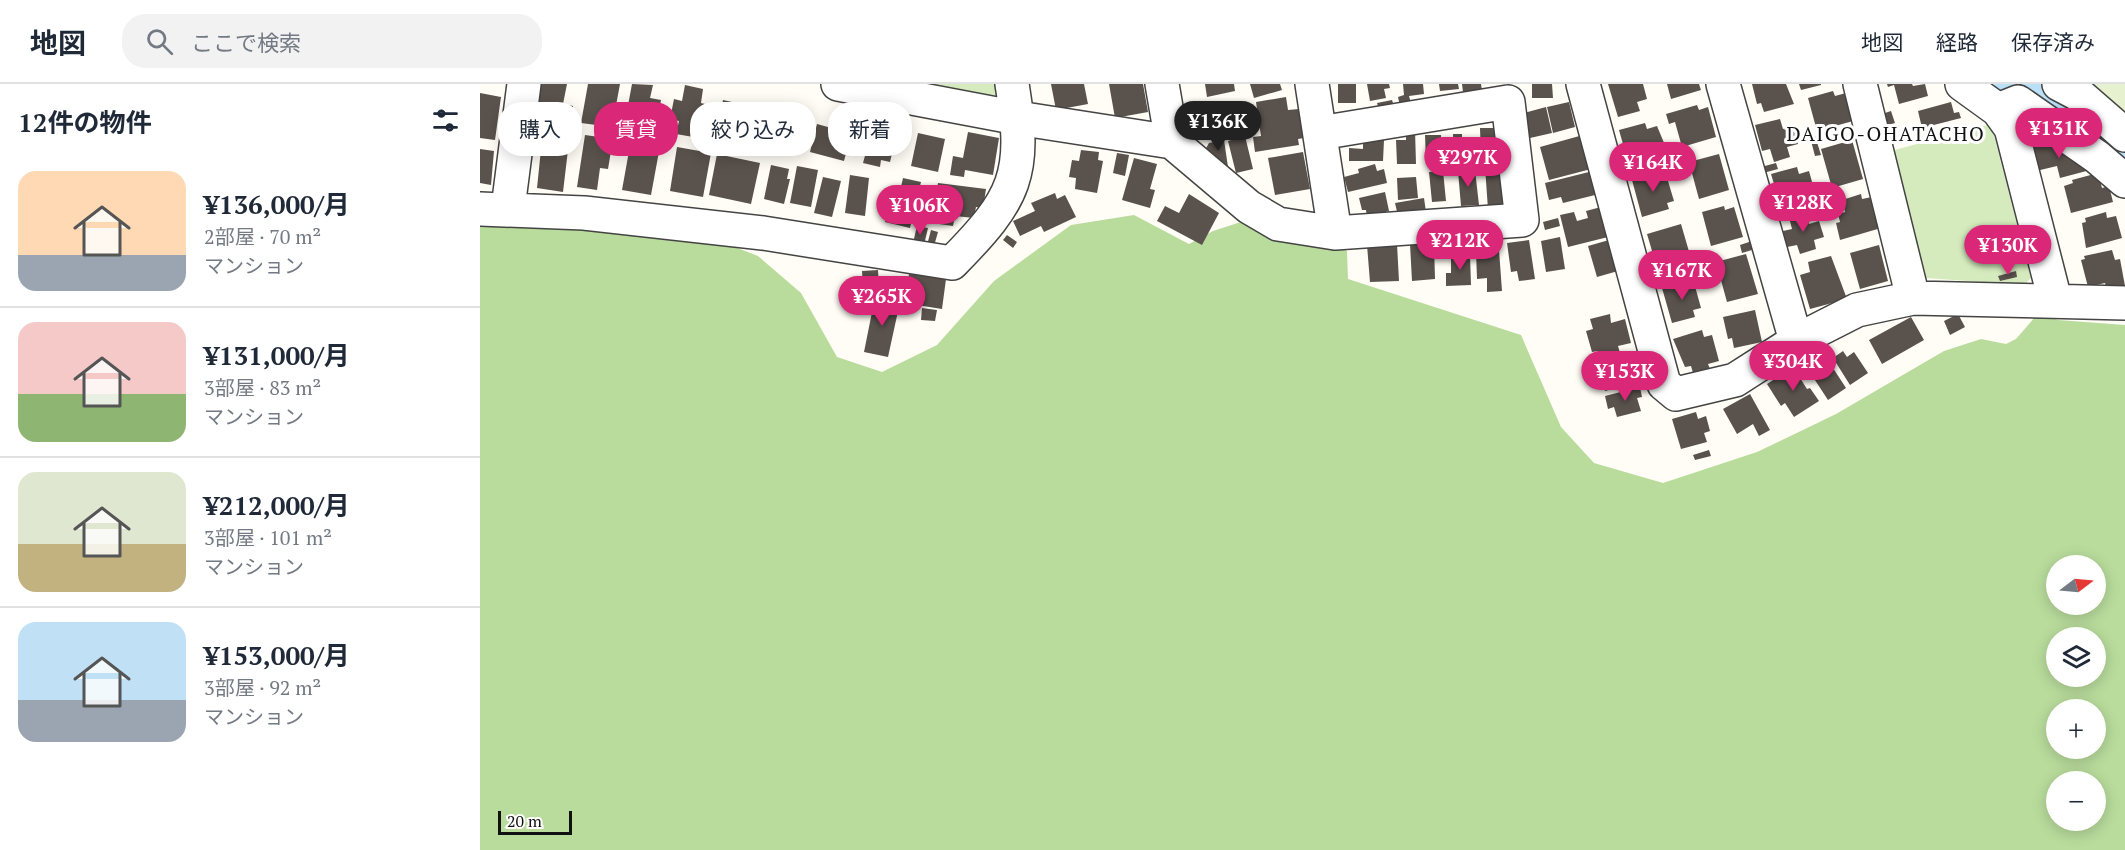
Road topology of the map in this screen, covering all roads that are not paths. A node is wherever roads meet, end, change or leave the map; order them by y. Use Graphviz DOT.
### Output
graph roads {
  1 [pos="524,84"];
  2 [pos="838,84"];
  3 [pos="1012,84"];
  4 [pos="1162,84"];
  5 [pos="1312,84"];
  6 [pos="1583,84"];
  7 [pos="1723,84"];
  8 [pos="1860,84"];
  9 [pos="1962,84"];
  10 [pos="2059,84"];
  11 [pos="1998,110"];
  12 [pos="1018,118"];
  13 [pos="1320,133"];
  14 [pos="2125,135"];
  15 [pos="1172,142"];
  16 [pos="2125,181"];
  17 [pos="494,208"];
  18 [pos="1335,233"];
  19 [pos="1913,298"];
  20 [pos="2055,300"];
  21 [pos="2125,303"];
  22 [pos="1796,341"];
  1 -- 17 [label="street"];
  2 -- 12 [label="street"];
  3 -- 12 [label="street"];
  4 -- 15 [label="street"];
  5 -- 13 [label="street"];
  6 -- 22 [label="street"];
  7 -- 22 [label="street"];
  8 -- 19 [label="street"];
  9 -- 11 [label="street"];
  10 -- 14 [label="street"];
  11 -- 16 [label="street"];
  11 -- 20 [label="street"];
  12 -- 15 [label="street"];
  12 -- 17 [label="street"];
  13 -- 18 [label="street"];
  13 -- 18 [label="street"];
  15 -- 18 [label="street"];
  19 -- 20 [label="street"];
  19 -- 22 [label="street"];
  20 -- 21 [label="street"];
}
